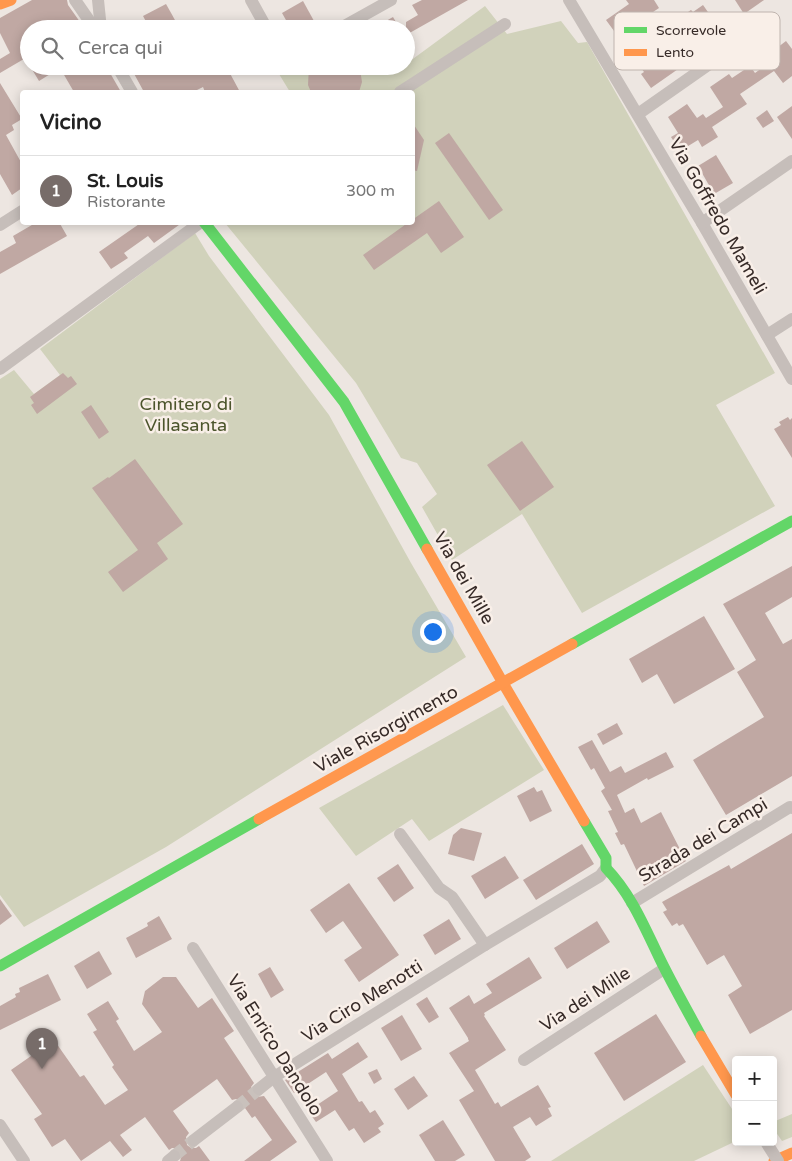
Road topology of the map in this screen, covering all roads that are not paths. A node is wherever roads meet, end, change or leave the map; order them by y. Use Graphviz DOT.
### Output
graph roads {
  1 [pos="11,0"];
  2 [pos="75,0"];
  3 [pos="98,0"];
  4 [pos="251,0"];
  5 [pos="391,0"];
  6 [pos="569,0"];
  7 [pos="1,2"];
  8 [pos="89,20"];
  9 [pos="100,20"];
  10 [pos="262,20"];
  11 [pos="355,20"];
  12 [pos="505,24"];
  13 [pos="701,70"];
  14 [pos="122,75"];
  15 [pos="131,90"];
  16 [pos="403,90"];
  17 [pos="638,114"];
  18 [pos="792,161"];
  19 [pos="20,212"];
  20 [pos="702,223"];
  21 [pos="0,225"];
  22 [pos="198,225"];
  23 [pos="204,225"];
  24 [pos="792,318"];
  25 [pos="767,335"];
  26 [pos="0,369"];
  27 [pos="792,379"];
  28 [pos="791,521"];
  29 [pos="503,683"];
  30 [pos="792,808"];
  31 [pos="400,834"];
  32 [pos="606,868"];
  33 [pos="632,903"];
  34 [pos="485,945"];
  35 [pos="193,948"];
  36 [pos="0,966"];
  37 [pos="664,969"];
  38 [pos="524,1060"];
  39 [pos="274,1077"];
  40 [pos="732,1088"];
  41 [pos="259,1089"];
  42 [pos="237,1107"];
  43 [pos="0,1125"];
  44 [pos="194,1140"];
  45 [pos="769,1146"];
  46 [pos="792,1153"];
  47 [pos="24,1161"];
  48 [pos="327,1161"];
  49 [pos="774,1161"];
  50 [pos="778,1161"];
  1 -- 7 [label="main road"];
  2 -- 8 [label="street"];
  3 -- 9 [label="street"];
  4 -- 10 [label="street"];
  5 -- 11 [label="street"];
  6 -- 17 [label="street, Via Goffredo Mameli"];
  12 -- 16 [label="street"];
  13 -- 17 [label="street"];
  14 -- 15 [label="street"];
  17 -- 20 [label="street, Via Goffredo Mameli"];
  18 -- 20 [label="street"];
  19 -- 21 [label="street"];
  20 -- 25 [label="street, Via Goffredo Mameli"];
  22 -- 26 [label="street"];
  23 -- 29 [label="main road, Via dei Mille"];
  24 -- 25 [label="street"];
  25 -- 27 [label="street, Via Goffredo Mameli"];
  28 -- 29 [label="main road, Viale Risorgimento"];
  29 -- 32 [label="main road, Via dei Mille"];
  29 -- 36 [label="main road, Viale Risorgimento"];
  30 -- 33 [label="street, Strada dei Campi"];
  31 -- 34 [label="street"];
  32 -- 33 [label="main road, Via dei Mille"];
  32 -- 34 [label="street, Via Ciro Menotti"];
  33 -- 37 [label="main road, Via dei Mille"];
  34 -- 39 [label="street, Via Ciro Menotti"];
  35 -- 39 [label="street, Via Enrico Dandolo"];
  37 -- 38 [label="street, Via dei Mille"];
  37 -- 40 [label="main road, Via dei Mille"];
  39 -- 41 [label="street, Via Ciro Menotti"];
  39 -- 48 [label="street, Via Enrico Dandolo"];
  42 -- 44 [label="street"];
  43 -- 47 [label="street"];
  45 -- 50 [label="street, bridge"];
  46 -- 49 [label="main road"];
}
